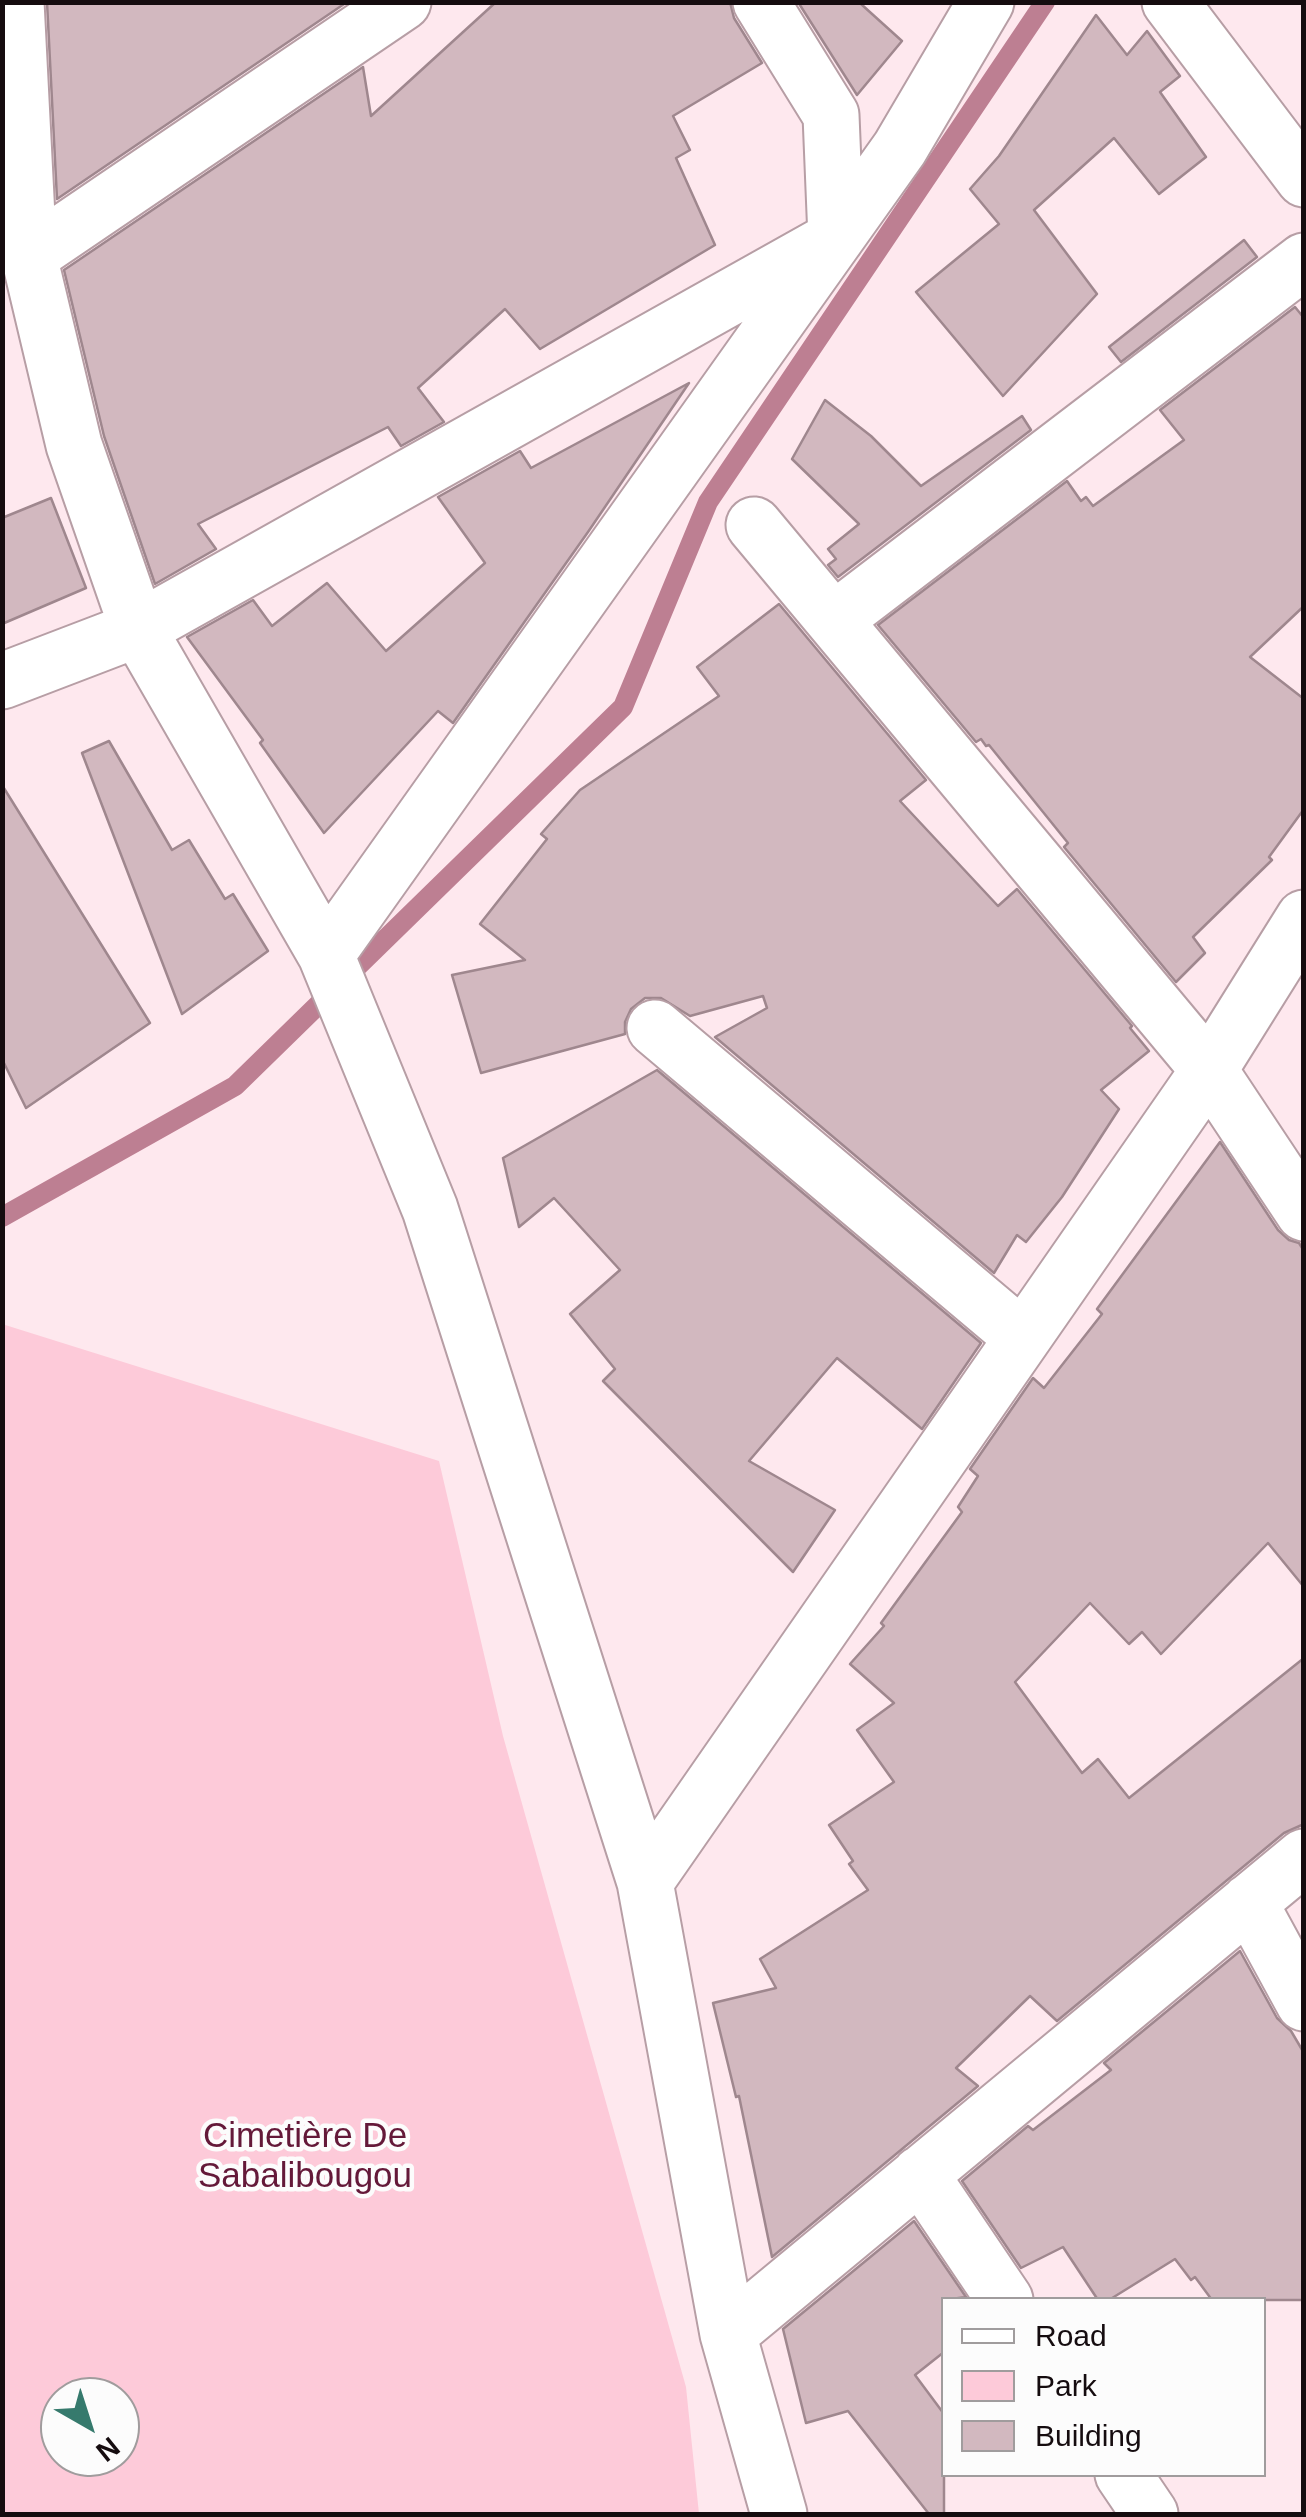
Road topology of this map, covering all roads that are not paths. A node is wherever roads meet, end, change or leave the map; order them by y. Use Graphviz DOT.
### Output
graph roads {
  1 [pos="16,2"];
  2 [pos="404,2"];
  3 [pos="761,2"];
  4 [pos="986,2"];
  5 [pos="1170,2"];
  6 [pos="1304,179"];
  7 [pos="836,238"];
  8 [pos="29,256"];
  9 [pos="1304,261"];
  10 [pos="754,525"];
  11 [pos="834,620"];
  12 [pos="138,629"];
  13 [pos="2,681"];
  14 [pos="1304,918"];
  15 [pos="326,955"];
  16 [pos="655,1028"];
  17 [pos="1209,1070"];
  18 [pos="1304,1213"];
  19 [pos="1023,1338"];
  20 [pos="1304,1857"];
  21 [pos="644,1882"];
  22 [pos="1248,1902"];
  23 [pos="1304,2002"];
  24 [pos="920,2174"];
  25 [pos="1003,2297"];
  26 [pos="728,2334"];
  27 [pos="1126,2477"];
  28 [pos="779,2514"];
  29 [pos="1150,2514"];
  1 -- 8 [label="street"];
  2 -- 8 [label="street"];
  3 -- 7 [label="street"];
  4 -- 7 [label="street"];
  5 -- 6 [label="street"];
  7 -- 12 [label="street"];
  7 -- 15 [label="street"];
  8 -- 12 [label="street"];
  9 -- 11 [label="street"];
  10 -- 11 [label="street"];
  11 -- 17 [label="street"];
  12 -- 13 [label="street"];
  12 -- 15 [label="street"];
  14 -- 17 [label="street"];
  15 -- 21 [label="street"];
  16 -- 19 [label="street"];
  17 -- 18 [label="street"];
  17 -- 19 [label="street"];
  19 -- 21 [label="street"];
  20 -- 22 [label="street"];
  21 -- 26 [label="street"];
  22 -- 23 [label="street"];
  22 -- 24 [label="street"];
  24 -- 25 [label="street"];
  24 -- 26 [label="street"];
  26 -- 28 [label="street"];
  27 -- 29 [label="street"];
}
